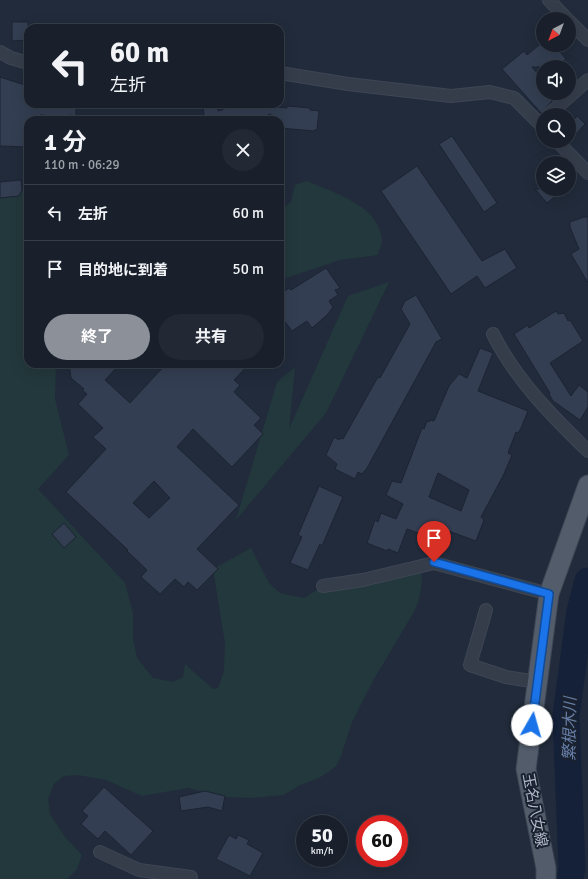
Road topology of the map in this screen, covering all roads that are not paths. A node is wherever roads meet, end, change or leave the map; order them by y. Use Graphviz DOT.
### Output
graph roads {
  1 [pos="549,0"];
  2 [pos="560,12"];
  3 [pos="576,28"];
  4 [pos="588,40"];
  5 [pos="0,52"];
  6 [pos="24,62"];
  7 [pos="284,74"];
  8 [pos="588,80"];
  9 [pos="557,108"];
  10 [pos="536,115"];
  11 [pos="564,148"];
  12 [pos="588,173"];
  13 [pos="493,334"];
  14 [pos="588,451"];
  15 [pos="588,485"];
  16 [pos="584,508"];
  17 [pos="323,586"];
  18 [pos="549,594"];
  19 [pos="486,610"];
  20 [pos="537,682"];
  21 [pos="100,852"];
  22 [pos="190,879"];
  23 [pos="546,879"];
  1 -- 2 [label="street"];
  3 -- 4 [label="street"];
  5 -- 6 [label="street"];
  7 -- 10 [label="street"];
  8 -- 9 [label="street"];
  11 -- 12 [label="street"];
  13 -- 14 [label="street"];
  15 -- 16 [label="main road, 玉名八女線"];
  16 -- 18 [label="main road, 玉名八女線"];
  17 -- 18 [label="street"];
  18 -- 20 [label="main road, 玉名八女線"];
  19 -- 20 [label="street"];
  20 -- 23 [label="main road, 玉名八女線"];
  21 -- 22 [label="street"];
}
